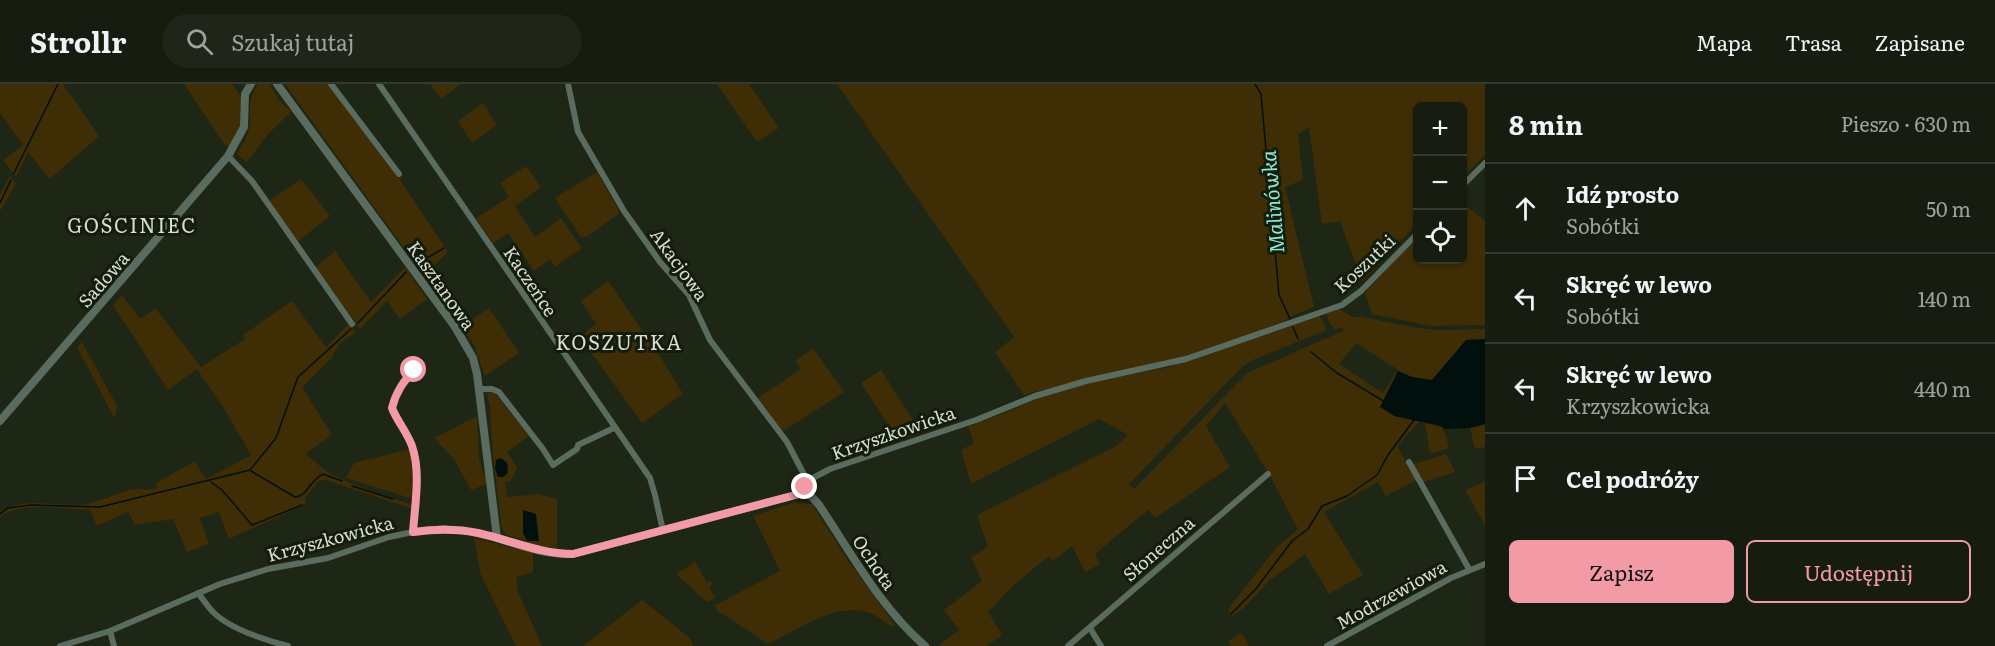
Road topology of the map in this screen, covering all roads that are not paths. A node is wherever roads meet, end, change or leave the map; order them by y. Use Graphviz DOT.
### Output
graph roads {
  1 [pos="252,84"];
  2 [pos="277,84"];
  3 [pos="331,84"];
  4 [pos="379,84"];
  5 [pos="568,84"];
  6 [pos="228,156"];
  7 [pos="1485,163"];
  8 [pos="399,174"];
  9 [pos="1467,181"];
  10 [pos="1413,238"];
  11 [pos="1294,321"];
  12 [pos="352,324"];
  13 [pos="416,368"];
  14 [pos="480,389"];
  15 [pos="0,421"];
  16 [pos="614,428"];
  17 [pos="1409,462"];
  18 [pos="1268,474"];
  19 [pos="808,482"];
  20 [pos="803,493"];
  21 [pos="663,531"];
  22 [pos="413,532"];
  23 [pos="497,538"];
  24 [pos="1485,564"];
  25 [pos="1469,569"];
  26 [pos="198,593"];
  27 [pos="1090,628"];
  28 [pos="110,631"];
  29 [pos="60,646"];
  30 [pos="114,646"];
  31 [pos="288,646"];
  32 [pos="925,646"];
  33 [pos="1068,646"];
  34 [pos="1101,646"];
  35 [pos="1328,646"];
  1 -- 6 [label="street, Sadowa"];
  2 -- 14 [label="street, Kasztanowa"];
  3 -- 8 [label="street"];
  4 -- 16 [label="street, Kaczeńce"];
  5 -- 19 [label="street, Akacjowa"];
  6 -- 12 [label="street"];
  6 -- 15 [label="street, Sadowa"];
  7 -- 9 [label="street"];
  10 -- 11 [label="street, Koszutki"];
  11 -- 19 [label="street, Krzyszkowicka"];
  13 -- 22 [label="street"];
  14 -- 16 [label="street"];
  14 -- 23 [label="street, Kasztanowa"];
  16 -- 21 [label="street, Kaczeńce"];
  17 -- 25 [label="street, Modrzewiowa"];
  18 -- 27 [label="street, Słoneczna"];
  19 -- 20 [label="street"];
  20 -- 21 [label="street, Krzyszkowicka"];
  20 -- 32 [label="street, Ochota"];
  21 -- 23 [label="street, Krzyszkowicka"];
  22 -- 23 [label="street, Krzyszkowicka"];
  22 -- 26 [label="street, Krzyszkowicka"];
  24 -- 25 [label="street, Modrzewiowa"];
  25 -- 35 [label="street, Modrzewiowa"];
  26 -- 28 [label="street, Krzyszkowicka"];
  26 -- 31 [label="street"];
  27 -- 33 [label="street, Słoneczna"];
  27 -- 34 [label="street"];
  28 -- 29 [label="street, Krzyszkowicka"];
  28 -- 30 [label="street"];
}
